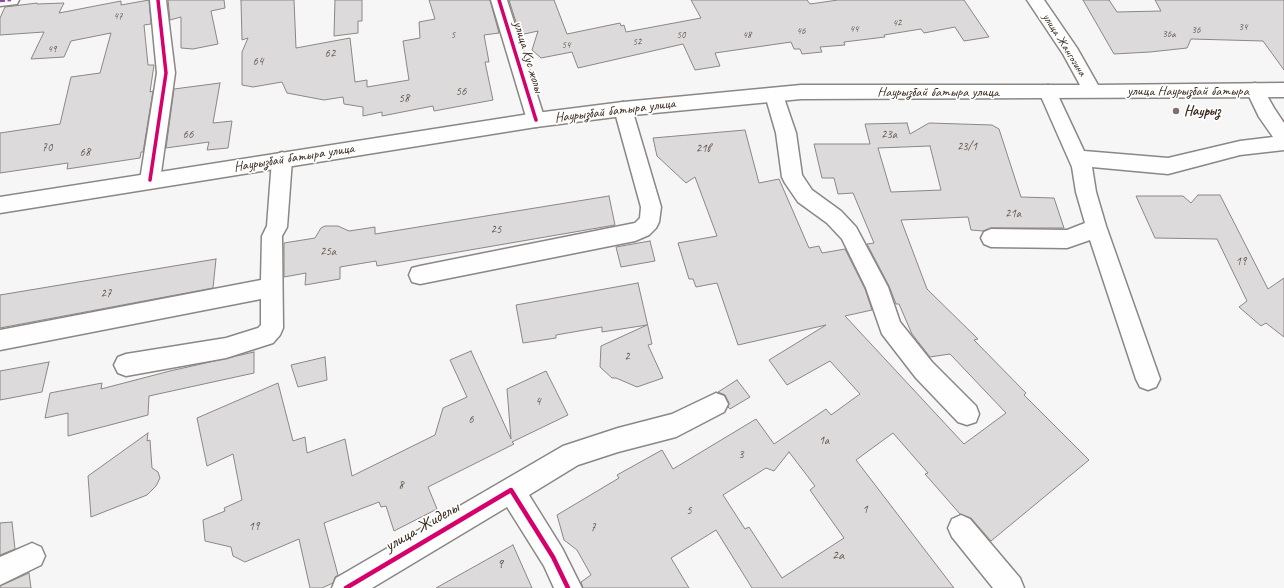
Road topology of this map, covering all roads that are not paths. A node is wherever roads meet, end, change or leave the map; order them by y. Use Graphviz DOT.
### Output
graph roads {
  1 [pos="11,0"];
  2 [pos="158,0"];
  3 [pos="499,0"];
  4 [pos="1035,0"];
  5 [pos="0,1"];
  6 [pos="1255,90"];
  7 [pos="1284,90"];
  8 [pos="1092,91"];
  9 [pos="1048,92"];
  10 [pos="774,94"];
  11 [pos="623,109"];
  12 [pos="536,120"];
  13 [pos="1284,138"];
  14 [pos="1284,142"];
  15 [pos="1078,158"];
  16 [pos="282,160"];
  17 [pos="150,180"];
  18 [pos="0,205"];
  19 [pos="1096,226"];
  20 [pos="991,238"];
  21 [pos="420,275"];
  22 [pos="272,287"];
  23 [pos="0,340"];
  24 [pos="126,365"];
  25 [pos="1148,379"];
  26 [pos="716,404"];
  27 [pos="967,414"];
  28 [pos="511,490"];
  29 [pos="961,528"];
  30 [pos="32,556"];
  31 [pos="0,571"];
  32 [pos="346,588"];
  33 [pos="568,588"];
  34 [pos="1010,588"];
  1 -- 5 [label="main road"];
  2 -- 17 [label="main road"];
  3 -- 12 [label="main road, улица Кус жолы"];
  4 -- 8 [label="main road, улица Жангозина"];
  6 -- 7 [label="main road, улица Наурызбай батыра"];
  6 -- 8 [label="main road, улица Наурызбай батыра"];
  6 -- 13 [label="main road"];
  8 -- 9 [label="main road, Наурызбай батыра улица"];
  9 -- 10 [label="main road, Наурызбай батыра улица"];
  9 -- 15 [label="main road"];
  10 -- 11 [label="main road, Наурызбай батыра улица"];
  10 -- 27 [label="main road"];
  11 -- 12 [label="main road, Наурызбай батыра улица"];
  11 -- 21 [label="main road"];
  12 -- 16 [label="main road, Наурызбай батыра улица"];
  14 -- 15 [label="main road"];
  15 -- 19 [label="main road"];
  16 -- 17 [label="main road, Наурызбай батыра улица"];
  16 -- 22 [label="main road"];
  17 -- 18 [label="main road, Наурызбай батыра улица"];
  19 -- 20 [label="main road"];
  19 -- 25 [label="main road"];
  22 -- 23 [label="main road"];
  22 -- 24 [label="main road"];
  26 -- 28 [label="main road, улица Жиделы"];
  28 -- 32 [label="main road, улица Жиделы"];
  28 -- 33 [label="main road"];
  29 -- 34 [label="main road"];
  30 -- 31 [label="main road"];
}
